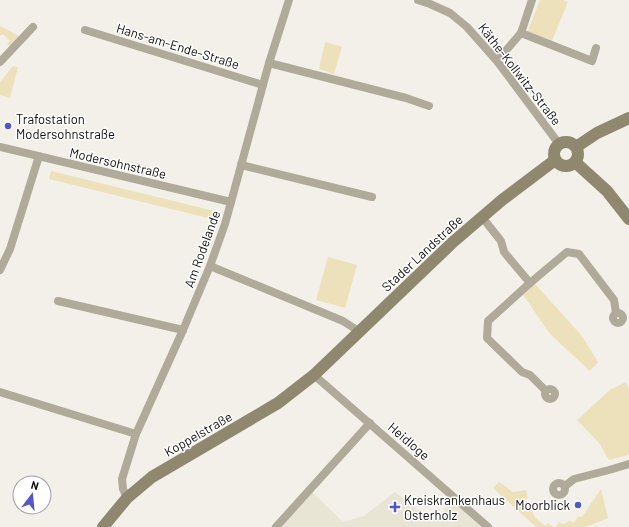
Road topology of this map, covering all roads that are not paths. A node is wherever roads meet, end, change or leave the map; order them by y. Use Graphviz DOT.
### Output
graph roads {
  1 [pos="289,0"];
  2 [pos="418,0"];
  3 [pos="532,0"];
  4 [pos="33,27"];
  5 [pos="85,30"];
  6 [pos="521,33"];
  7 [pos="596,48"];
  8 [pos="497,61"];
  9 [pos="0,62"];
  10 [pos="269,63"];
  11 [pos="263,85"];
  12 [pos="429,106"];
  13 [pos="629,118"];
  14 [pos="559,144"];
  15 [pos="0,147"];
  16 [pos="576,147"];
  17 [pos="39,156"];
  18 [pos="555,160"];
  19 [pos="576,162"];
  20 [pos="241,165"];
  21 [pos="372,197"];
  22 [pos="231,202"];
  23 [pos="482,216"];
  24 [pos="629,219"];
  25 [pos="210,266"];
  26 [pos="0,270"];
  27 [pos="530,282"];
  28 [pos="58,301"];
  29 [pos="616,313"];
  30 [pos="183,330"];
  31 [pos="360,332"];
  32 [pos="314,375"];
  33 [pos="546,391"];
  34 [pos="0,392"];
  35 [pos="370,423"];
  36 [pos="136,434"];
  37 [pos="629,464"];
  38 [pos="565,486"];
  39 [pos="127,498"];
  40 [pos="103,527"];
  41 [pos="276,527"];
  42 [pos="488,527"];
  1 -- 10 [label="street, Am Rodelande"];
  2 -- 8 [label="street, Käthe-Kollwitz-Straße"];
  3 -- 6 [label="street"];
  4 -- 9 [label="street"];
  5 -- 11 [label="street, Hans-am-Ende-Straße"];
  6 -- 7 [label="street"];
  6 -- 8 [label="street"];
  8 -- 14 [label="street, Käthe-Kollwitz-Straße"];
  10 -- 11 [label="street, Am Rodelande"];
  10 -- 12 [label="street"];
  11 -- 20 [label="street, Am Rodelande"];
  13 -- 16 [label="street"];
  14 -- 16 [label="street"];
  14 -- 18 [label="street"];
  15 -- 17 [label="street, Modersohnstraße"];
  16 -- 19 [label="street"];
  17 -- 22 [label="street, Modersohnstraße"];
  17 -- 26 [label="street"];
  18 -- 19 [label="street"];
  18 -- 23 [label="street, Stader Landstraße"];
  19 -- 24 [label="street"];
  20 -- 21 [label="street"];
  20 -- 22 [label="street, Am Rodelande"];
  22 -- 25 [label="street, Am Rodelande"];
  23 -- 27 [label="street"];
  23 -- 31 [label="street, Stader Landstraße"];
  25 -- 30 [label="street, Am Rodelande"];
  25 -- 31 [label="street"];
  27 -- 29 [label="street"];
  27 -- 33 [label="street"];
  28 -- 30 [label="street"];
  30 -- 36 [label="street, Am Rodelande"];
  31 -- 32 [label="street, Stader Landstraße"];
  32 -- 35 [label="street, Heidloge"];
  32 -- 39 [label="street, Koppelstraße"];
  34 -- 36 [label="street"];
  35 -- 41 [label="street"];
  35 -- 42 [label="street, Heidloge"];
  36 -- 39 [label="street, Am Rodelande"];
  37 -- 38 [label="street"];
  39 -- 40 [label="street, Koppelstraße"];
}
